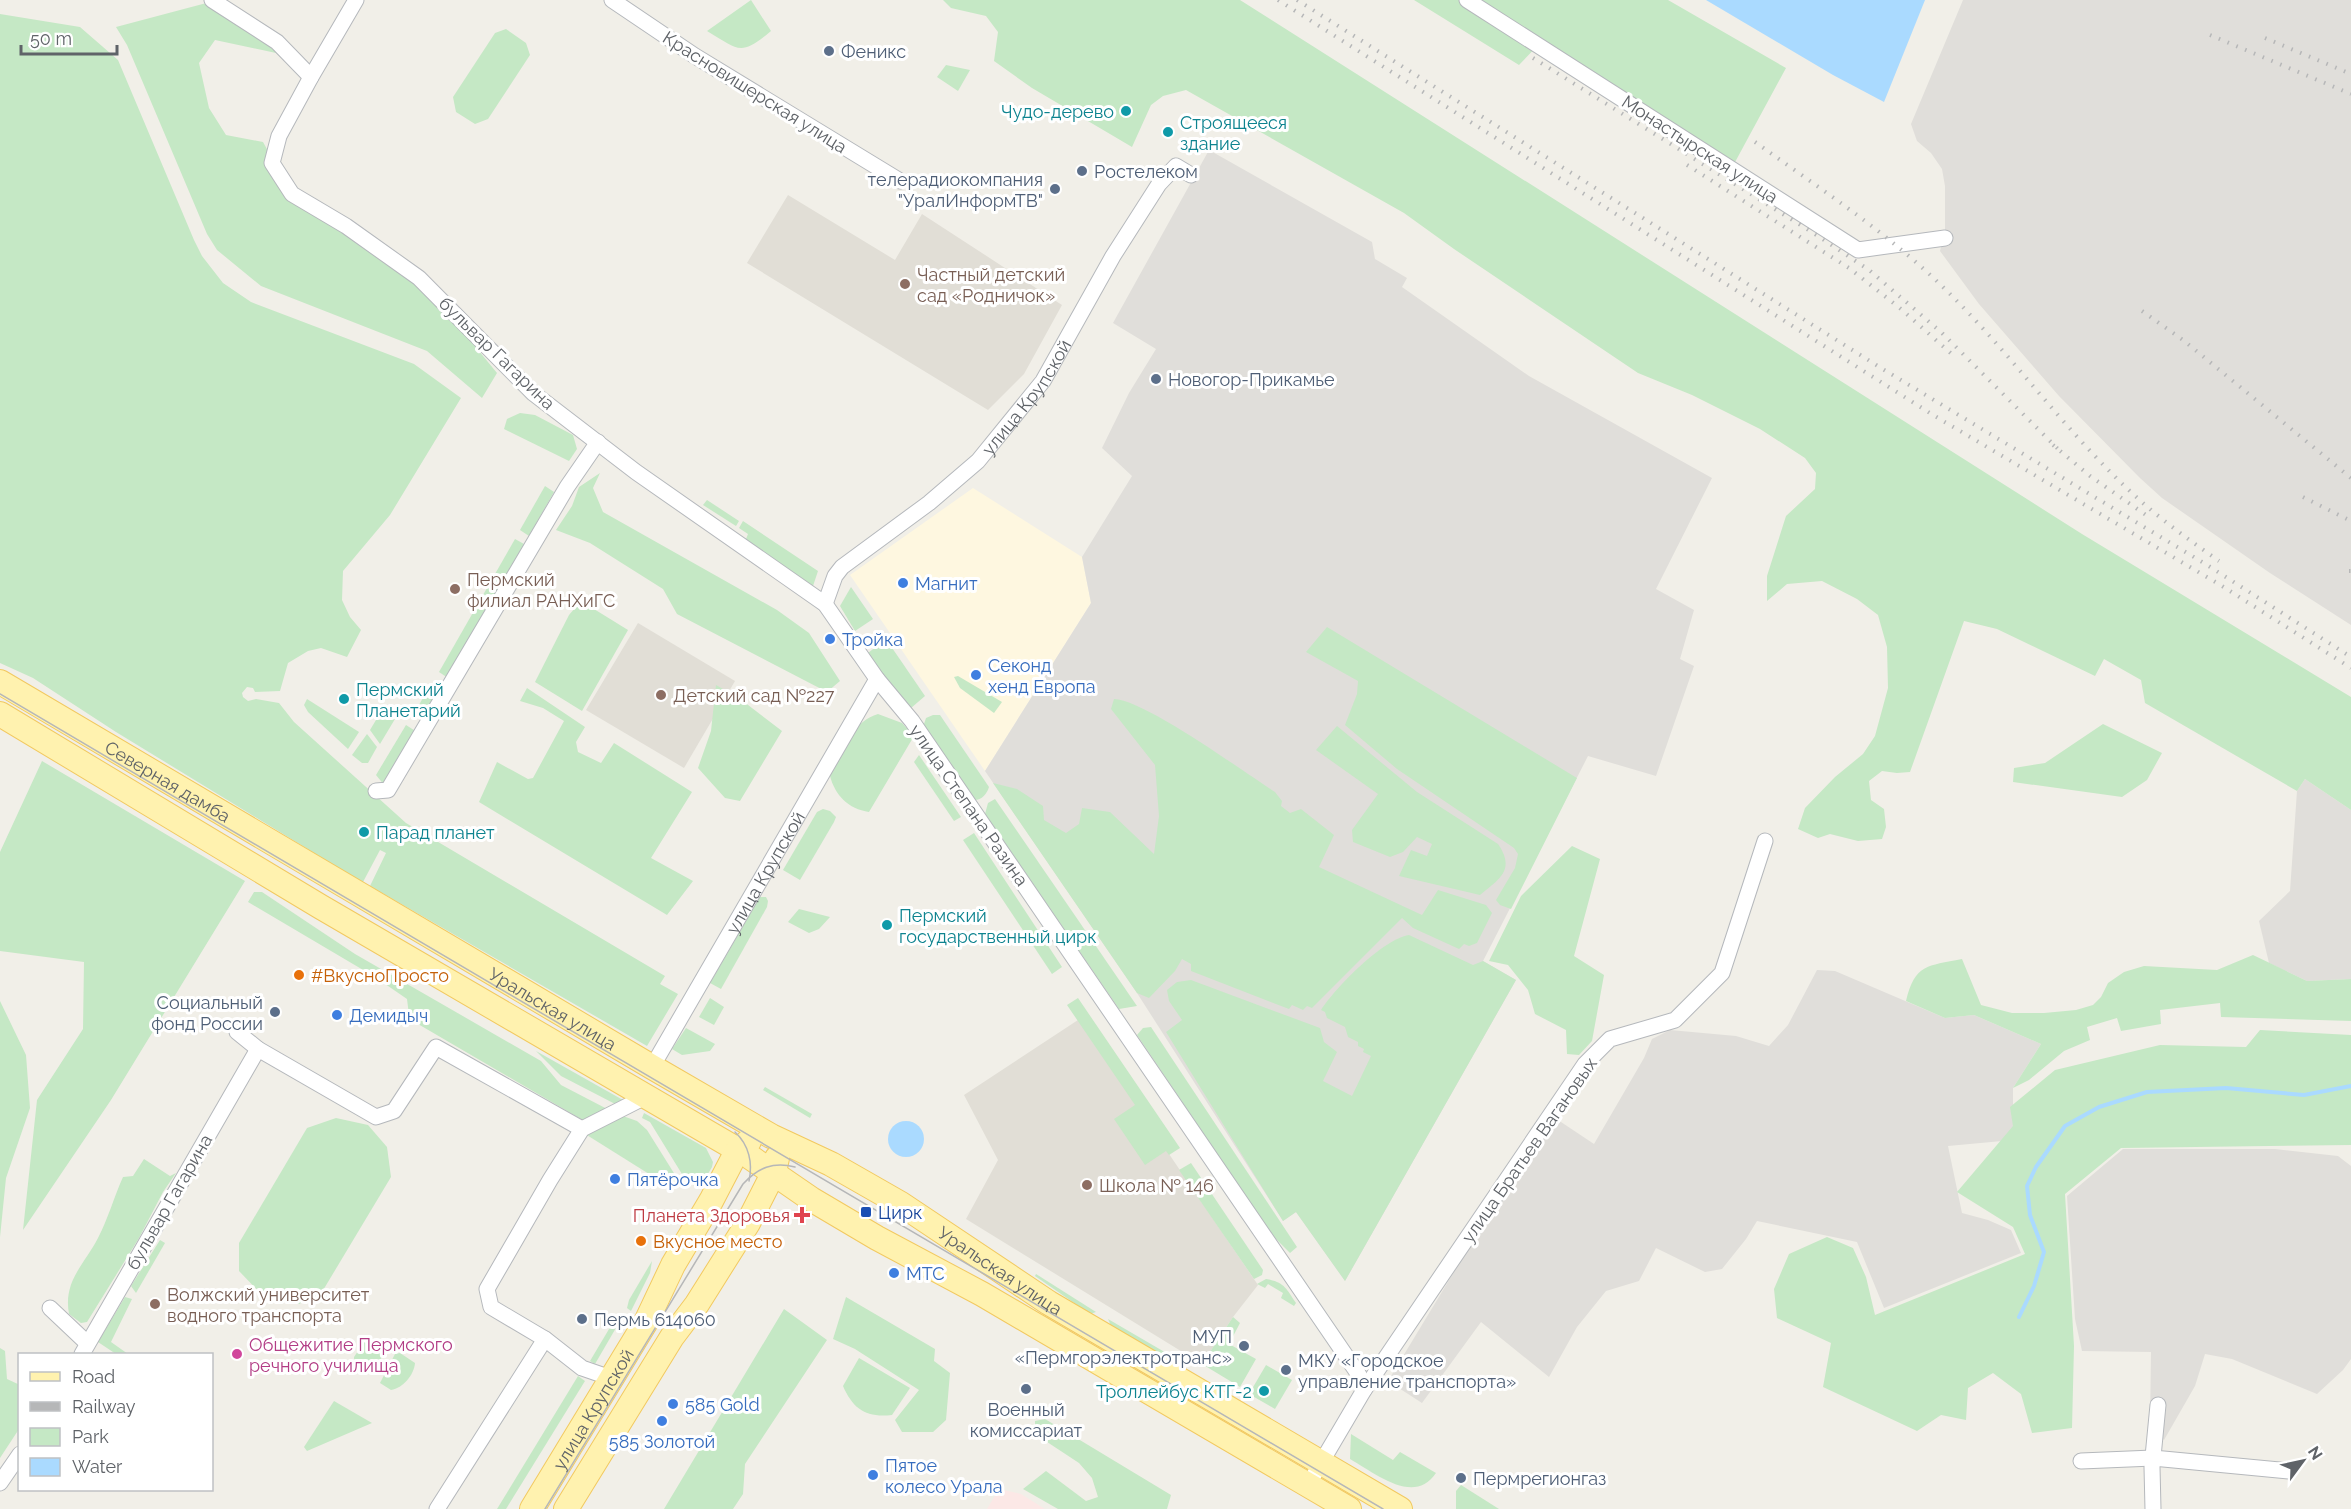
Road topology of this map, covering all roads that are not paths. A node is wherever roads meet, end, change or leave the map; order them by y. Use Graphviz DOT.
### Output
graph roads {
  1 [pos="212,0"];
  2 [pos="356,0"];
  3 [pos="612,0"];
  4 [pos="1467,0"];
  5 [pos="311,76"];
  6 [pos="1191,175"];
  7 [pos="900,181"];
  8 [pos="1945,238"];
  9 [pos="598,442"];
  10 [pos="825,604"];
  11 [pos="877,679"];
  12 [pos="0,682"];
  13 [pos="0,714"];
  14 [pos="376,791"];
  15 [pos="1765,841"];
  16 [pos="337,880"];
  17 [pos="321,907"];
  18 [pos="237,1032"];
  19 [pos="258,1049"];
  20 [pos="652,1067"];
  21 [pos="647,1096"];
  22 [pos="582,1129"];
  23 [pos="771,1136"];
  24 [pos="737,1151"];
  25 [pos="774,1172"];
  26 [pos="50,1308"];
  27 [pos="545,1339"];
  28 [pos="84,1349"];
  29 [pos="611,1378"];
  30 [pos="1365,1390"];
  31 [pos="2158,1405"];
  32 [pos="18,1457"];
  33 [pos="2153,1458"];
  34 [pos="2081,1461"];
  35 [pos="1321,1462"];
  36 [pos="2289,1471"];
  37 [pos="1353,1481"];
  38 [pos="0,1483"];
  39 [pos="1308,1485"];
  40 [pos="1342,1507"];
  41 [pos="437,1509"];
  42 [pos="532,1509"];
  43 [pos="566,1509"];
  44 [pos="1400,1509"];
  45 [pos="2152,1509"];
  1 -- 5 [label="street"];
  2 -- 5 [label="street, бульвар Гагарина"];
  3 -- 7 [label="street, Красновишерская улица"];
  4 -- 8 [label="street, Монастырская улица"];
  5 -- 9 [label="street, бульвар Гагарина"];
  6 -- 10 [label="street, улица Крупской"];
  9 -- 10 [label="street, улица Степана Разина"];
  9 -- 14 [label="street"];
  10 -- 11 [label="street, улица Степана Разина"];
  11 -- 20 [label="street, улица Крупской"];
  11 -- 30 [label="street, улица Степана Разина"];
  12 -- 16 [label="main road, Северная дамба"];
  13 -- 17 [label="main road, Северная дамба"];
  15 -- 30 [label="street, улица Братьев Вагановых"];
  16 -- 20 [label="main road, Уральская улица"];
  17 -- 21 [label="main road, Уральская улица"];
  18 -- 19 [label="street"];
  19 -- 22 [label="street"];
  19 -- 28 [label="street, бульвар Гагарина"];
  20 -- 23 [label="main road, Уральская улица"];
  21 -- 22 [label="street"];
  21 -- 24 [label="main road, Уральская улица"];
  22 -- 27 [label="street"];
  23 -- 24 [label="main road"];
  23 -- 25 [label="main road"];
  23 -- 35 [label="main road, Уральская улица"];
  24 -- 25 [label="main road, Уральская улица"];
  24 -- 29 [label="main road, улица Крупской"];
  25 -- 39 [label="main road, Уральская улица"];
  25 -- 43 [label="main road, улица Крупской"];
  26 -- 28 [label="street"];
  27 -- 29 [label="street"];
  27 -- 41 [label="street"];
  29 -- 42 [label="main road, улица Крупской"];
  30 -- 35 [label="street, улица Братьев Вагановых"];
  31 -- 33 [label="street"];
  32 -- 38 [label="street"];
  33 -- 34 [label="street"];
  33 -- 36 [label="street"];
  33 -- 45 [label="street"];
  35 -- 37 [label="main road, Уральская улица"];
  35 -- 39 [label="street"];
  37 -- 40 [label="street"];
  37 -- 44 [label="main road, Уральская улица"];
  39 -- 40 [label="main road, Уральская улица"];
}
